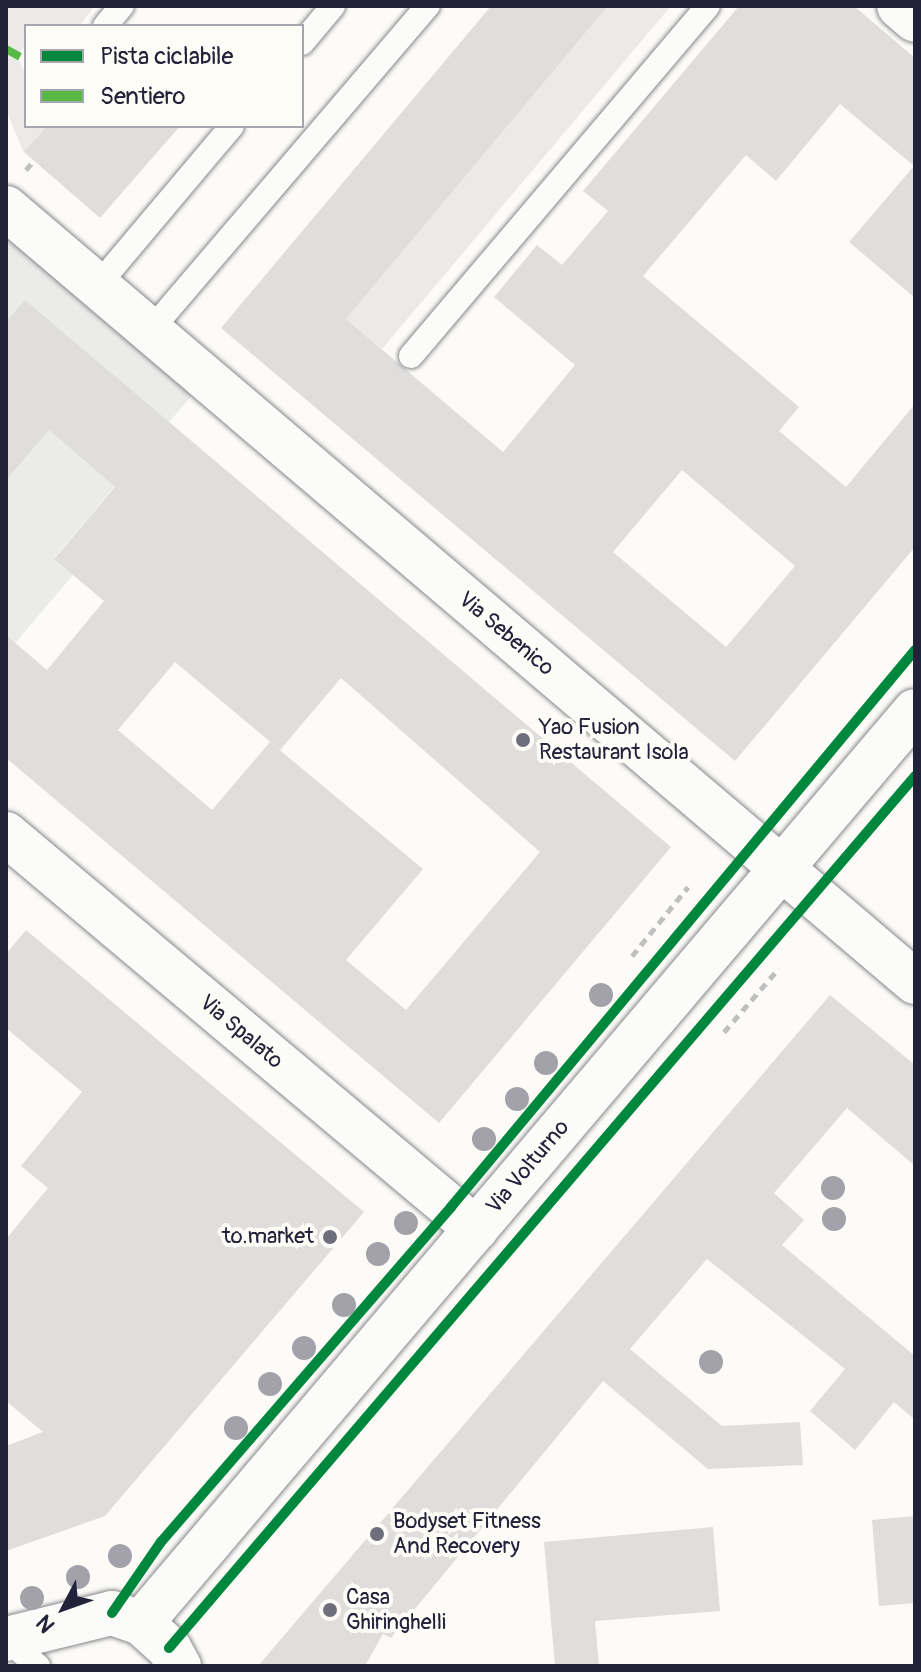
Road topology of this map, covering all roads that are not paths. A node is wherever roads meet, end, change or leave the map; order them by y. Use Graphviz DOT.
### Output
graph roads {
  1 [pos="122,6"];
  2 [pos="333,6"];
  3 [pos="428,6"];
  4 [pos="708,6"];
  5 [pos="899,6"];
  6 [pos="915,20"];
  7 [pos="107,24"];
  8 [pos="304,41"];
  9 [pos="230,128"];
  10 [pos="6,208"];
  11 [pos="98,285"];
  12 [pos="150,331"];
  13 [pos="411,356"];
  14 [pos="915,711"];
  15 [pos="6,834"];
  16 [pos="781,869"];
  17 [pos="915,982"];
  18 [pos="476,1229"];
  19 [pos="141,1623"];
  20 [pos="6,1639"];
  21 [pos="38,1666"];
  22 [pos="179,1666"];
  1 -- 7 [label="lane"];
  2 -- 8 [label="lane"];
  3 -- 12 [label="lane"];
  4 -- 13 [label="lane"];
  5 -- 6 [label="street"];
  9 -- 11 [label="lane"];
  10 -- 11 [label="street, Via Sebenico"];
  11 -- 12 [label="street, Via Sebenico"];
  12 -- 16 [label="street, Via Sebenico"];
  14 -- 16 [label="street, Via Volturno"];
  15 -- 18 [label="street, Via Spalato"];
  16 -- 17 [label="street, Via Sebenico"];
  16 -- 18 [label="street, Via Volturno"];
  18 -- 19 [label="street, Via Volturno"];
  19 -- 20 [label="street"];
  19 -- 22 [label="street"];
  20 -- 21 [label="lane"];
}
